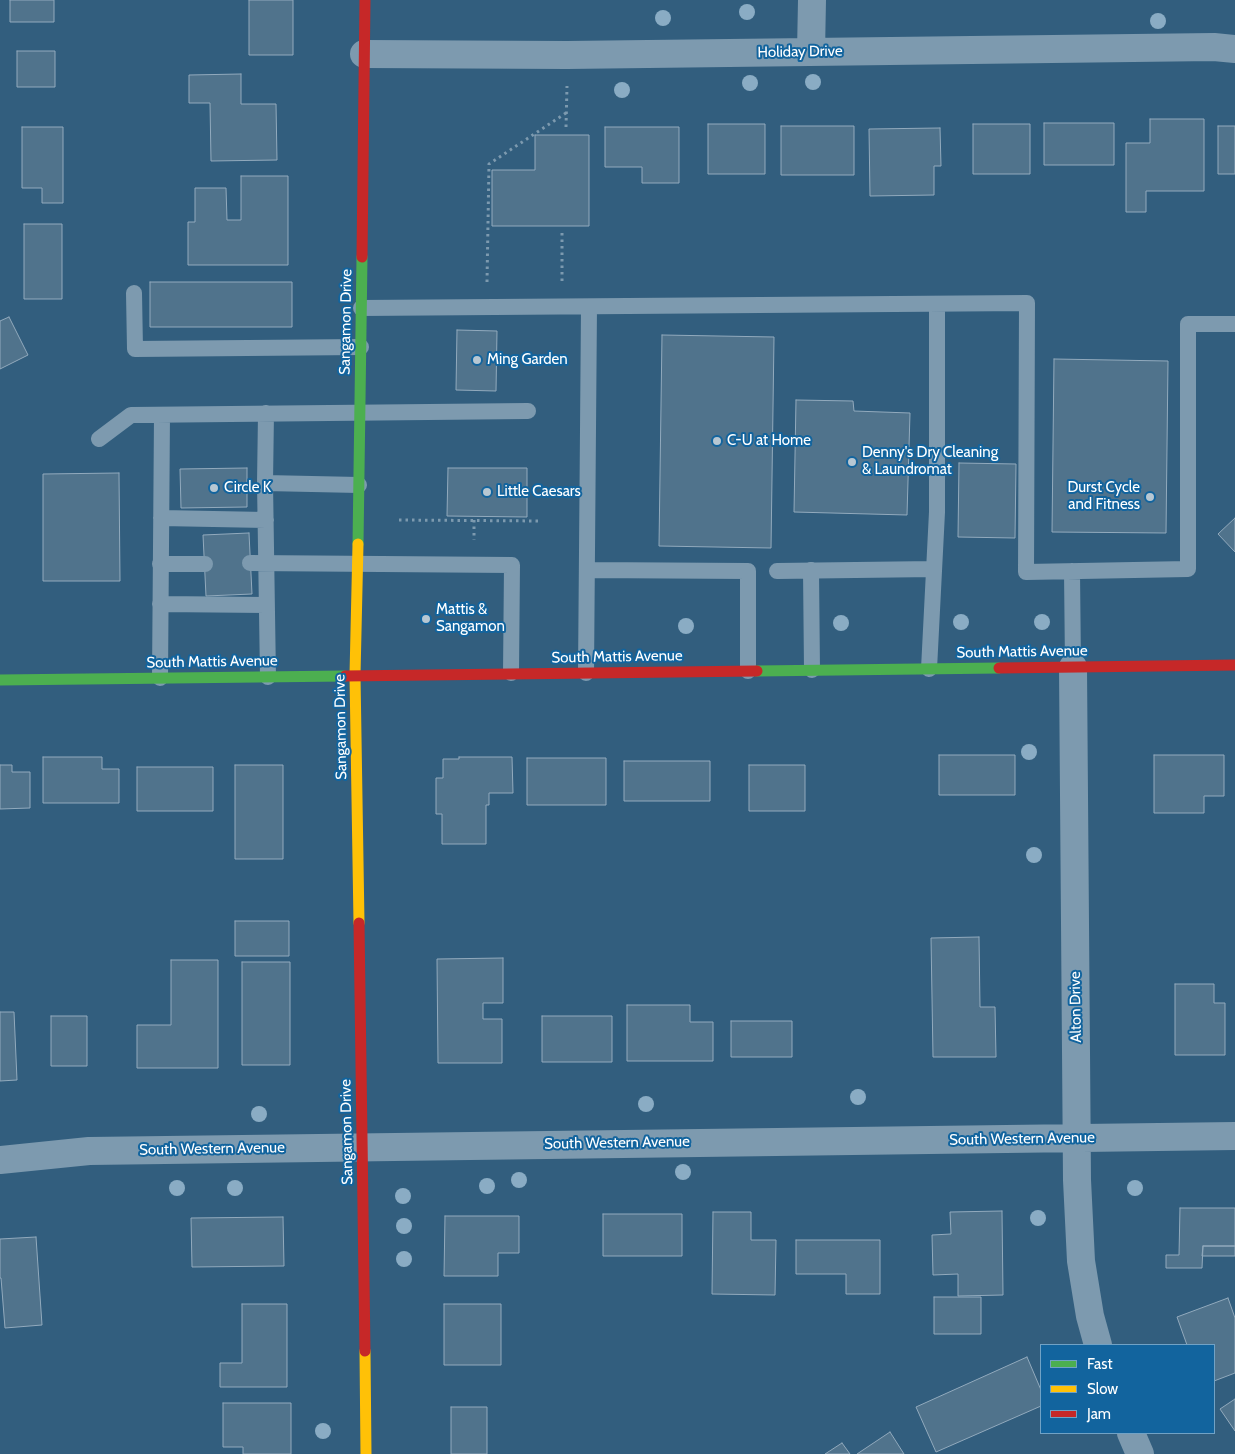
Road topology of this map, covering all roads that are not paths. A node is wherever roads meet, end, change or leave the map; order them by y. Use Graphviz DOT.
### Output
graph roads {
  1 [pos="365,0"];
  2 [pos="812,0"];
  3 [pos="1235,48"];
  4 [pos="811,52"];
  5 [pos="364,54"];
  6 [pos="134,293"];
  7 [pos="937,304"];
  8 [pos="589,307"];
  9 [pos="361,308"];
  10 [pos="1235,324"];
  11 [pos="361,346"];
  12 [pos="528,411"];
  13 [pos="360,412"];
  14 [pos="266,413"];
  15 [pos="162,415"];
  16 [pos="99,439"];
  17 [pos="265,483"];
  18 [pos="359,485"];
  19 [pos="161,518"];
  20 [pos="266,520"];
  21 [pos="258,563"];
  22 [pos="160,564"];
  23 [pos="205,564"];
  24 [pos="357,564"];
  25 [pos="934,569"];
  26 [pos="587,570"];
  27 [pos="811,570"];
  28 [pos="777,571"];
  29 [pos="1072,571"];
  30 [pos="160,604"];
  31 [pos="266,605"];
  32 [pos="1235,665"];
  33 [pos="1073,667"];
  34 [pos="929,668"];
  35 [pos="812,670"];
  36 [pos="748,671"];
  37 [pos="586,672"];
  38 [pos="512,673"];
  39 [pos="355,675"];
  40 [pos="268,676"];
  41 [pos="160,678"];
  42 [pos="0,680"];
  43 [pos="1235,1136"];
  44 [pos="1078,1138"];
  45 [pos="363,1147"];
  46 [pos="0,1160"];
  47 [pos="1098,1344"];
  48 [pos="366,1454"];
  1 -- 5 [label="street, Sangamon Drive"];
  2 -- 4 [label="street"];
  3 -- 4 [label="street, Holiday Drive"];
  4 -- 5 [label="street, Holiday Drive"];
  5 -- 9 [label="street, Sangamon Drive"];
  6 -- 11 [label="lane"];
  7 -- 8 [label="lane"];
  7 -- 25 [label="lane"];
  7 -- 29 [label="lane"];
  8 -- 9 [label="lane"];
  8 -- 26 [label="lane"];
  9 -- 11 [label="street, Sangamon Drive"];
  10 -- 29 [label="lane"];
  11 -- 13 [label="street, Sangamon Drive"];
  12 -- 13 [label="lane"];
  13 -- 14 [label="lane"];
  13 -- 18 [label="street, Sangamon Drive"];
  14 -- 15 [label="lane"];
  14 -- 17 [label="lane"];
  15 -- 16 [label="lane"];
  15 -- 19 [label="lane"];
  17 -- 18 [label="lane"];
  17 -- 20 [label="lane"];
  18 -- 24 [label="street, Sangamon Drive"];
  19 -- 20 [label="lane"];
  19 -- 22 [label="lane"];
  20 -- 21 [label="lane"];
  21 -- 24 [label="lane"];
  21 -- 31 [label="lane"];
  22 -- 23 [label="lane"];
  22 -- 30 [label="lane"];
  24 -- 38 [label="lane"];
  24 -- 39 [label="street, Sangamon Drive"];
  25 -- 27 [label="lane"];
  25 -- 34 [label="lane"];
  26 -- 36 [label="lane"];
  26 -- 37 [label="lane"];
  27 -- 28 [label="lane"];
  27 -- 35 [label="lane"];
  29 -- 33 [label="lane"];
  30 -- 31 [label="lane"];
  30 -- 41 [label="lane"];
  31 -- 40 [label="lane"];
  32 -- 33 [label="street, South Mattis Avenue"];
  33 -- 34 [label="street, South Mattis Avenue"];
  33 -- 44 [label="street, Alton Drive"];
  34 -- 35 [label="street, South Mattis Avenue"];
  35 -- 36 [label="street, South Mattis Avenue"];
  36 -- 37 [label="street, South Mattis Avenue"];
  37 -- 38 [label="street, South Mattis Avenue"];
  38 -- 39 [label="street, South Mattis Avenue"];
  39 -- 40 [label="street, South Mattis Avenue"];
  39 -- 45 [label="street, Sangamon Drive"];
  40 -- 41 [label="street, South Mattis Avenue"];
  41 -- 42 [label="street, South Mattis Avenue"];
  43 -- 44 [label="street, South Western Avenue"];
  44 -- 45 [label="street, South Western Avenue"];
  44 -- 47 [label="street, Alton Drive"];
  45 -- 46 [label="street, South Western Avenue"];
  45 -- 48 [label="street, Sangamon Drive"];
}
